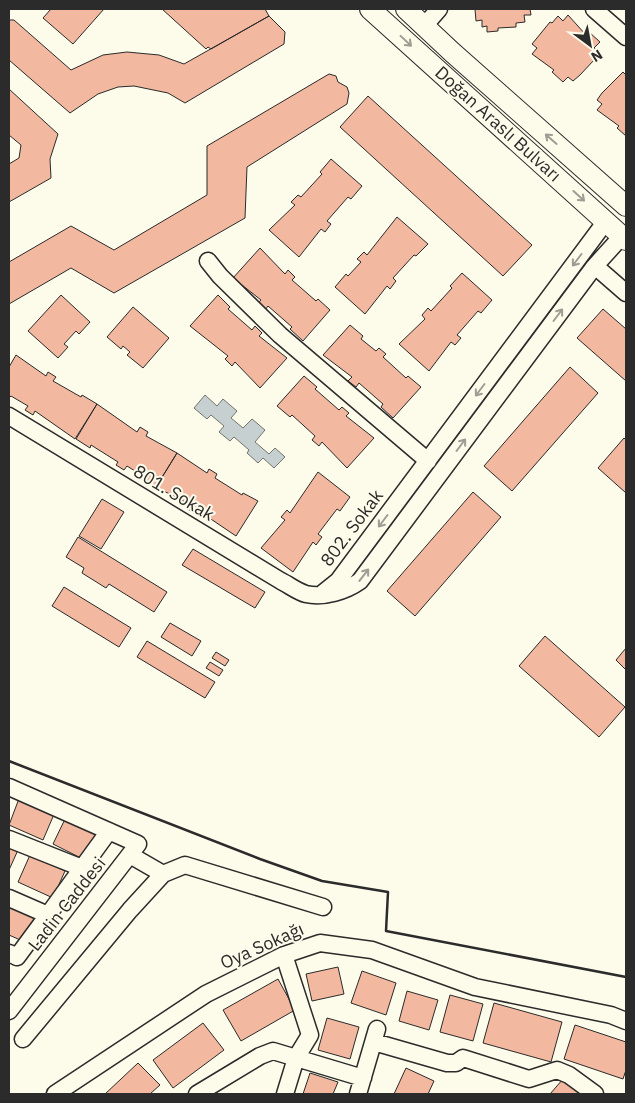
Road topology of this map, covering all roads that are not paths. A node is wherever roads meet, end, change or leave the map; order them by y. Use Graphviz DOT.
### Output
graph roads {
  1 [pos="370,9"];
  2 [pos="406,9"];
  3 [pos="439,9"];
  4 [pos="594,9"];
  5 [pos="425,26"];
  6 [pos="626,37"];
  7 [pos="626,206"];
  8 [pos="606,221"];
  9 [pos="624,238"];
  10 [pos="208,261"];
  11 [pos="595,266"];
  12 [pos="626,293"];
  13 [pos="9,416"];
  14 [pos="428,461"];
  15 [pos="321,594"];
  16 [pos="9,787"];
  17 [pos="109,831"];
  18 [pos="9,839"];
  19 [pos="134,849"];
  20 [pos="82,868"];
  21 [pos="163,874"];
  22 [pos="9,898"];
  23 [pos="322,907"];
  24 [pos="48,915"];
  25 [pos="9,953"];
  26 [pos="284,955"];
  27 [pos="9,1011"];
  28 [pos="626,1021"];
  29 [pos="23,1039"];
  30 [pos="296,1058"];
  31 [pos="363,1078"];
  32 [pos="55,1094"];
  33 [pos="197,1094"];
  34 [pos="285,1094"];
  35 [pos="358,1094"];
  36 [pos="595,1094"];
  1 -- 8 [label="main road, Doğan Araslı Bulvarı, one-way"];
  2 -- 5 [label="main road, Doğan Araslı Bulvarı"];
  3 -- 5 [label="street"];
  4 -- 6 [label="street"];
  7 -- 5 [label="main road, Doğan Araslı Bulvarı, one-way"];
  8 -- 9 [label="main road, Doğan Araslı Bulvarı"];
  8 -- 14 [label="street, 802. Sokak, one-way"];
  9 -- 11 [label="street, 802. Sokak"];
  10 -- 14 [label="street"];
  11 -- 12 [label="street"];
  15 -- 11 [label="street, 802. Sokak, one-way"];
  13 -- 15 [label="street, 801. Sokak"];
  14 -- 15 [label="street, 802. Sokak, one-way"];
  16 -- 17 [label="street"];
  17 -- 19 [label="street"];
  17 -- 20 [label="street"];
  18 -- 20 [label="street"];
  19 -- 21 [label="street"];
  19 -- 27 [label="street, Ladin Caddesi"];
  20 -- 24 [label="street"];
  21 -- 23 [label="street"];
  21 -- 29 [label="street"];
  22 -- 24 [label="street"];
  24 -- 25 [label="street"];
  26 -- 28 [label="street, Oya Sokağı"];
  26 -- 30 [label="street"];
  26 -- 32 [label="street, Oya Sokağı"];
  30 -- 31 [label="street"];
  30 -- 33 [label="street"];
  30 -- 34 [label="street"];
  31 -- 35 [label="street"];
  31 -- 36 [label="street"];
}
